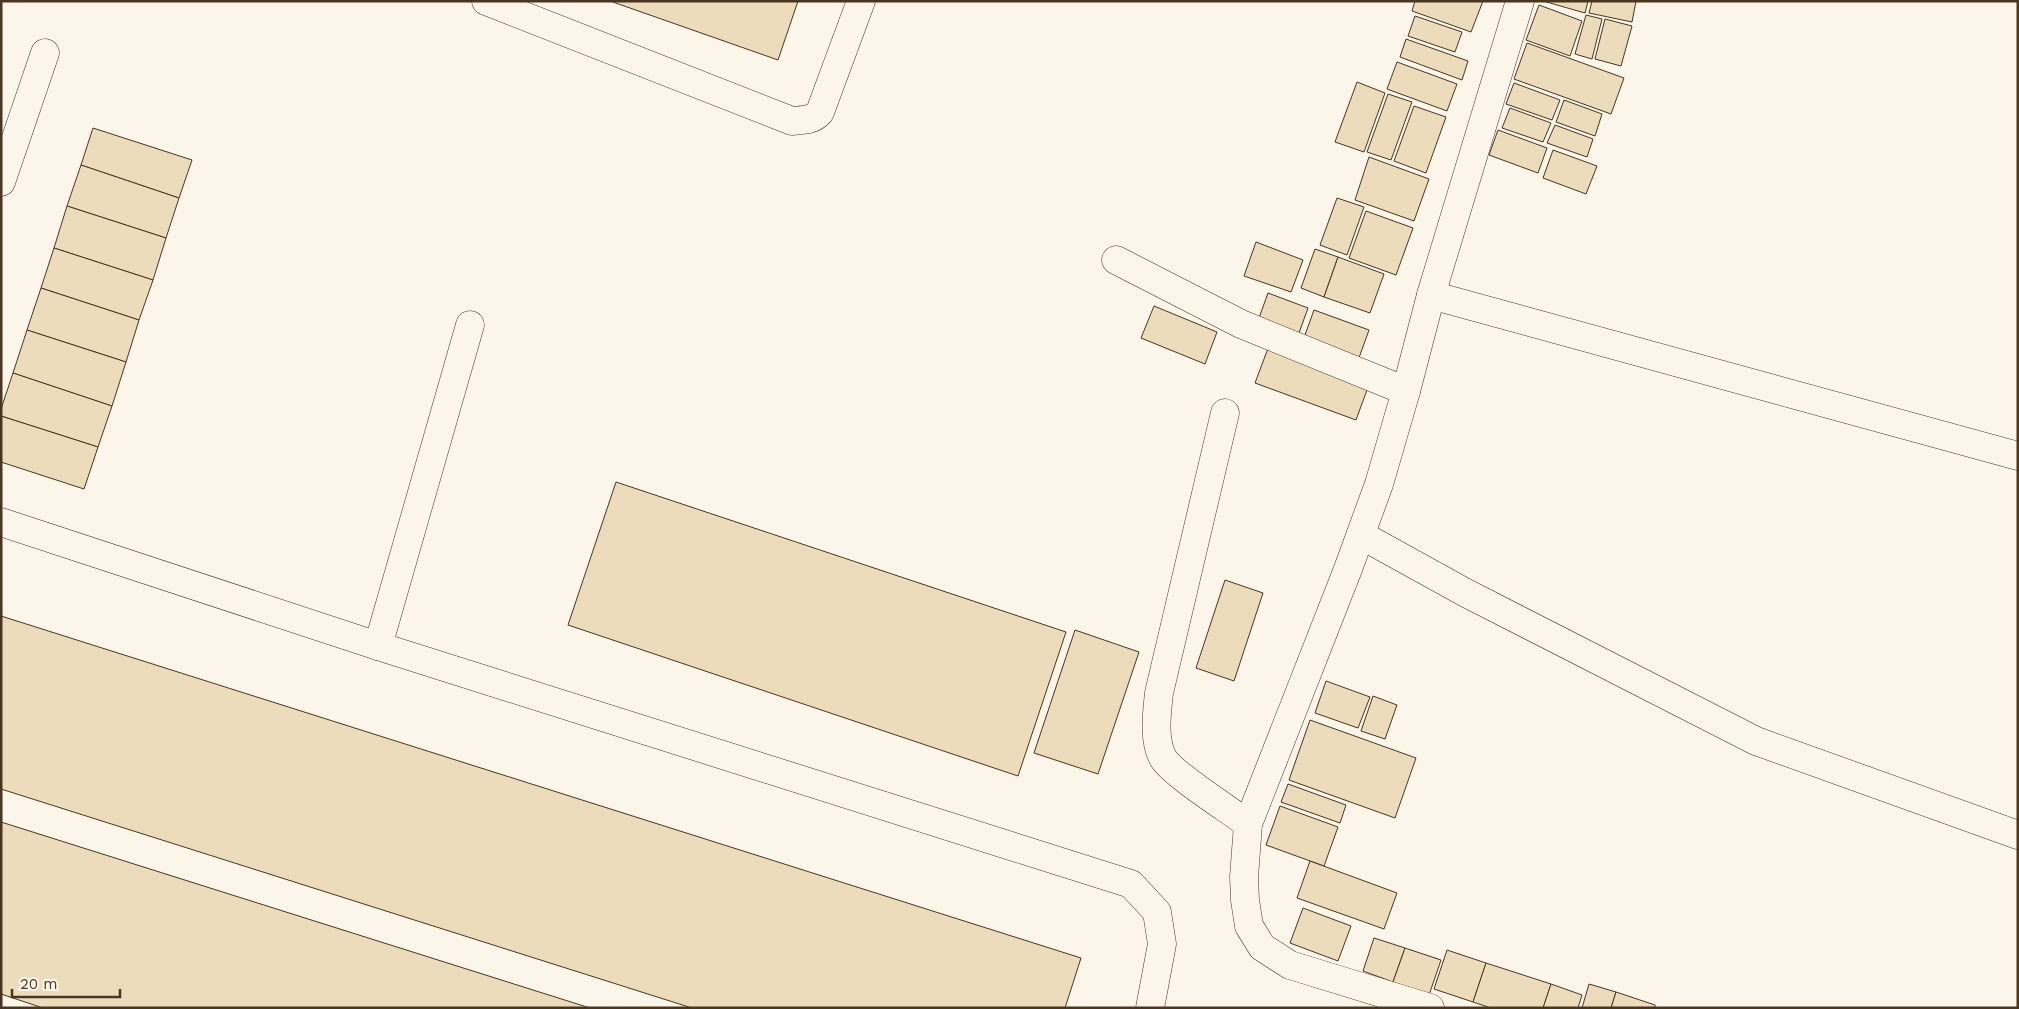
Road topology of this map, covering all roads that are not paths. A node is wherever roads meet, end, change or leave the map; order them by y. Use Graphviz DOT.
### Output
graph roads {
  1 [pos="486,1"];
  2 [pos="860,1"];
  3 [pos="1520,1"];
  4 [pos="45,53"];
  5 [pos="1,182"];
  6 [pos="1116,260"];
  7 [pos="1431,295"];
  8 [pos="470,325"];
  9 [pos="1406,391"];
  10 [pos="1225,413"];
  11 [pos="2018,456"];
  12 [pos="1,522"];
  13 [pos="1361,535"];
  14 [pos="378,646"];
  15 [pos="1248,824"];
  16 [pos="2018,835"];
  17 [pos="1150,1008"];
  18 [pos="1430,1008"];
  1 -- 2 [label="lane"];
  3 -- 7 [label="lane"];
  4 -- 5 [label="lane"];
  6 -- 9 [label="lane"];
  7 -- 9 [label="lane"];
  7 -- 11 [label="lane"];
  8 -- 14 [label="lane"];
  9 -- 13 [label="lane"];
  10 -- 15 [label="lane"];
  12 -- 14 [label="lane"];
  13 -- 15 [label="lane"];
  13 -- 16 [label="lane"];
  14 -- 17 [label="lane"];
  15 -- 18 [label="lane"];
}
